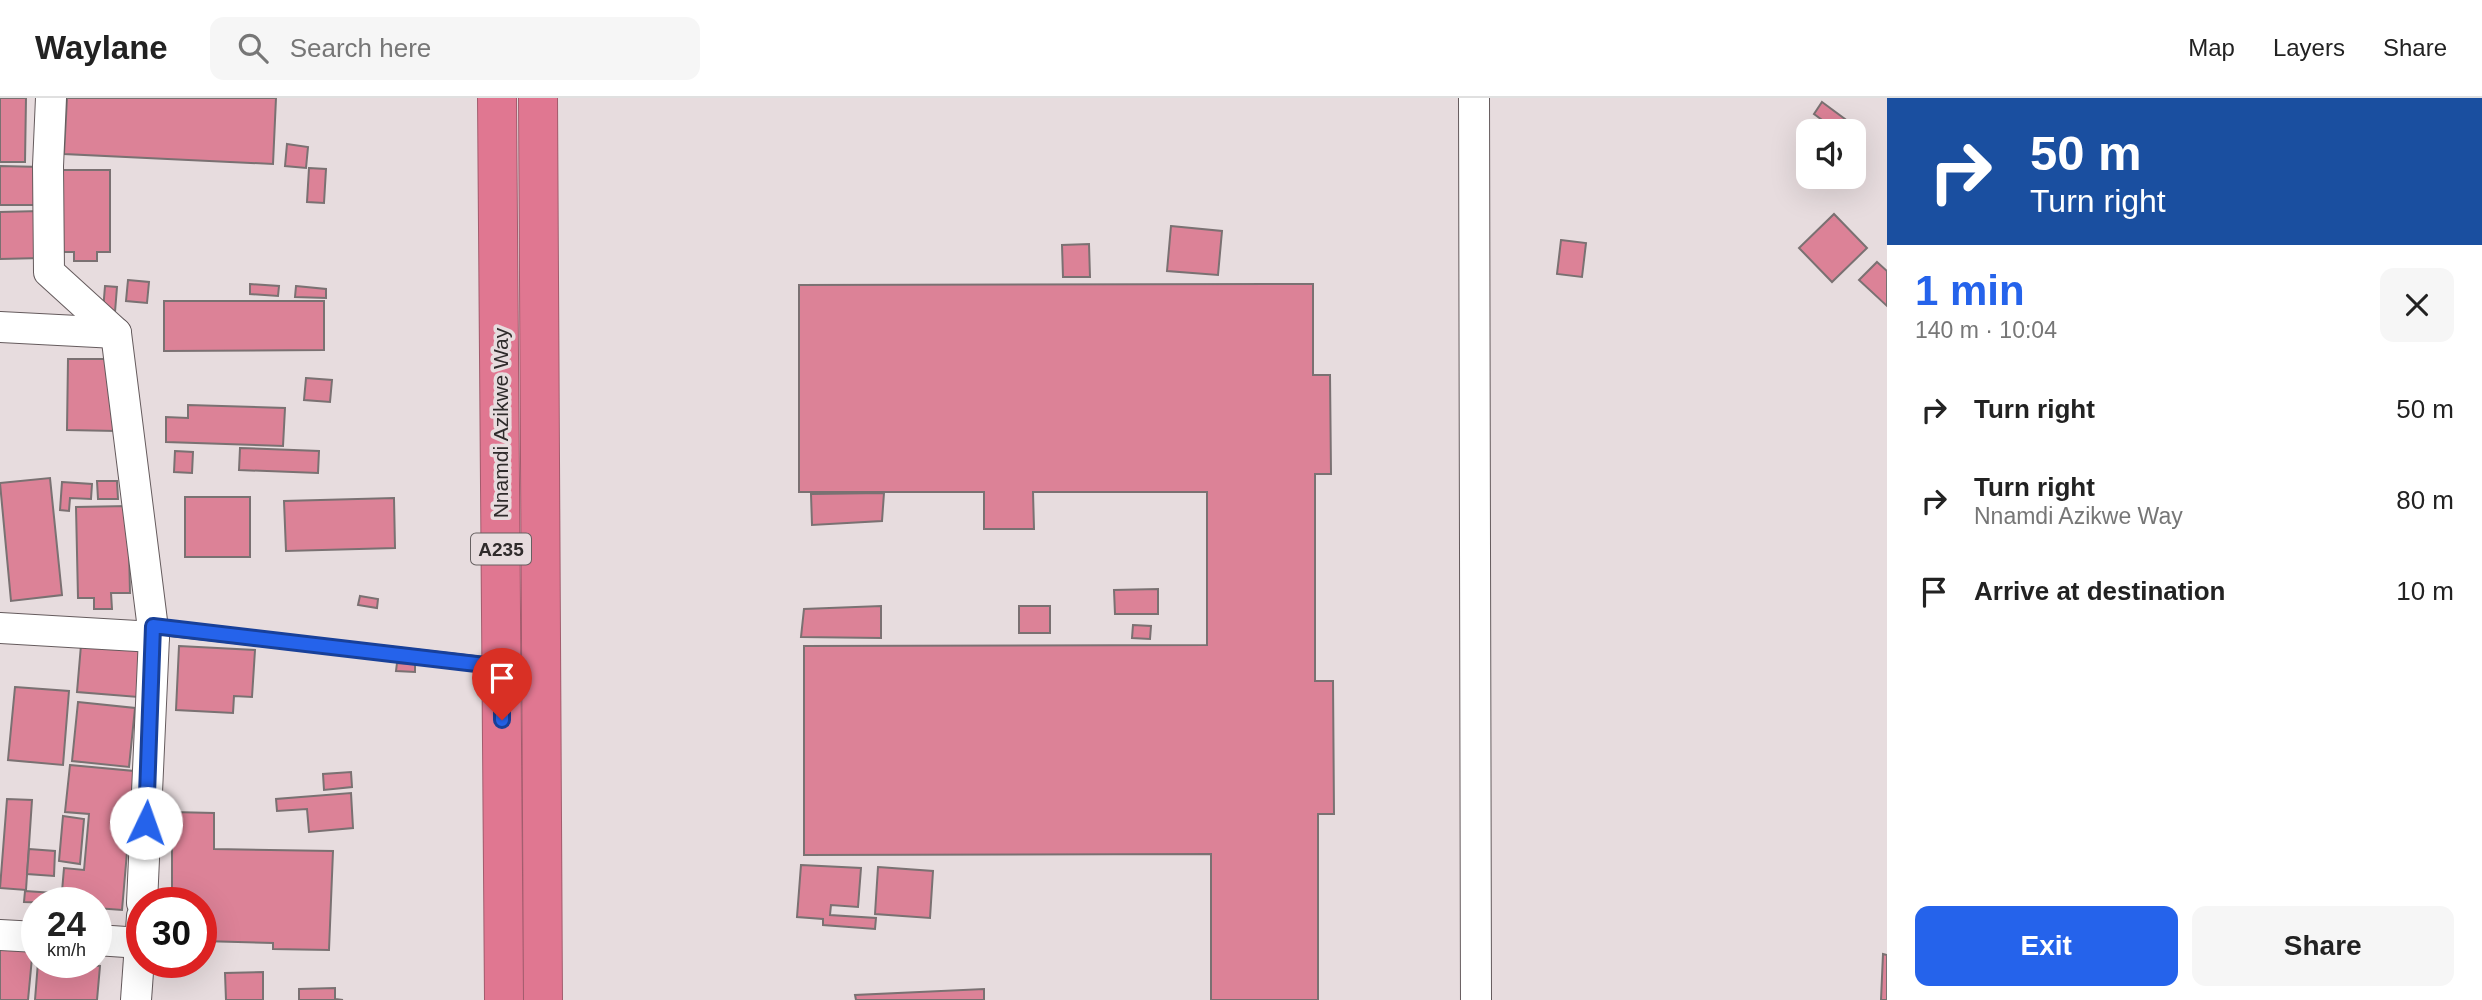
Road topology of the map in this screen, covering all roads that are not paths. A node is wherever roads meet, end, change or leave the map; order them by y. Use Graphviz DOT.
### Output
graph roads {
  1 [pos="51,98"];
  2 [pos="497,98"];
  3 [pos="538,98"];
  4 [pos="1474,98"];
  5 [pos="0,327"];
  6 [pos="116,332"];
  7 [pos="0,628"];
  8 [pos="153,632"];
  9 [pos="502,667"];
  10 [pos="143,887"];
  11 [pos="0,935"];
  12 [pos="21,936"];
  13 [pos="138,978"];
  14 [pos="136,1000"];
  15 [pos="504,1000"];
  16 [pos="543,1000"];
  17 [pos="1476,1000"];
  1 -- 6 [label="street"];
  2 -- 9 [label="highway, Nnamdi Azikwe Way / A235"];
  3 -- 16 [label="highway, Nnamdi Azikwe Way / A235"];
  4 -- 17 [label="street"];
  5 -- 6 [label="street"];
  6 -- 8 [label="street"];
  7 -- 8 [label="street"];
  8 -- 9 [label="lane"];
  8 -- 10 [label="street"];
  9 -- 15 [label="highway, Nnamdi Azikwe Way / A235"];
  11 -- 12 [label="street"];
  13 -- 14 [label="street"];
}
